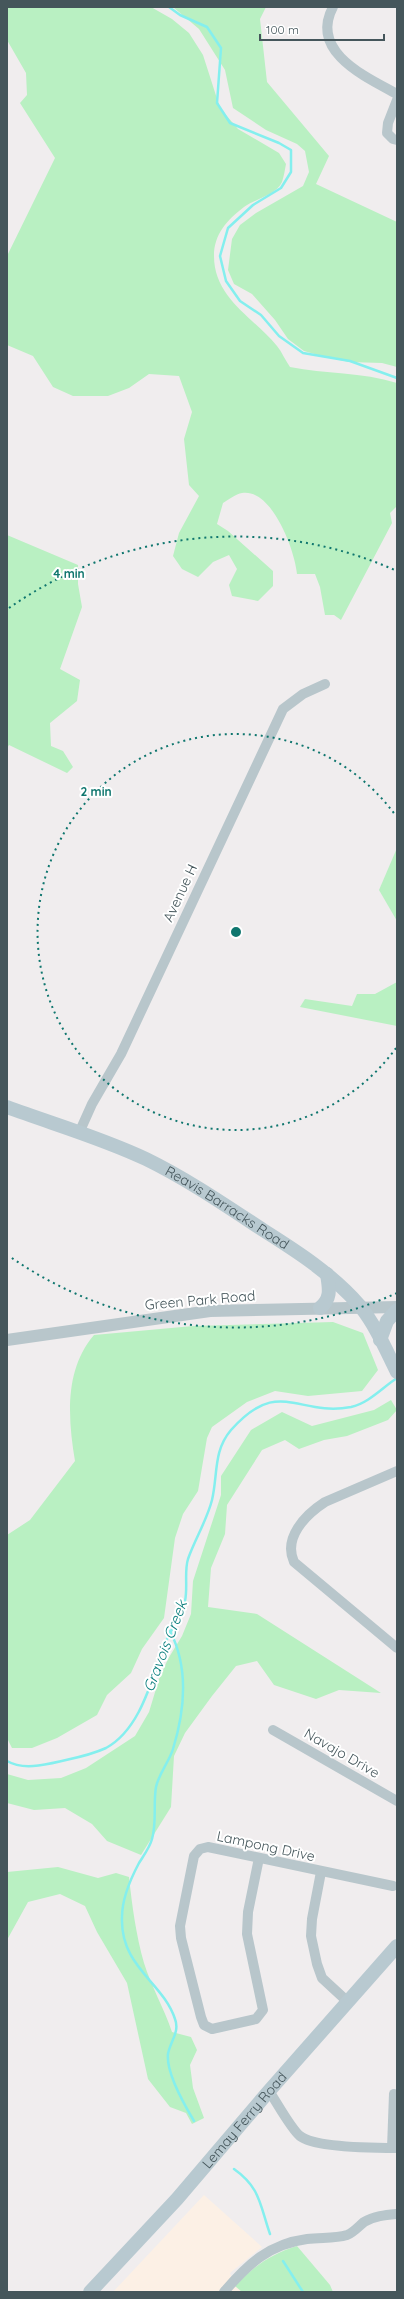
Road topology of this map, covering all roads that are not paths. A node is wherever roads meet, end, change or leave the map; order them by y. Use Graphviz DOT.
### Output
graph roads {
  1 [pos="333,7"];
  2 [pos="397,94"];
  3 [pos="397,100"];
  4 [pos="397,140"];
  5 [pos="325,684"];
  6 [pos="7,1107"];
  7 [pos="80,1134"];
  8 [pos="327,1274"];
  9 [pos="397,1307"];
  10 [pos="320,1308"];
  11 [pos="361,1308"];
  12 [pos="397,1310"];
  13 [pos="7,1340"];
  14 [pos="382,1342"];
  15 [pos="397,1372"];
  16 [pos="397,1471"];
  17 [pos="397,1648"];
  18 [pos="273,1730"];
  19 [pos="397,1801"];
  20 [pos="259,1858"];
  21 [pos="321,1872"];
  22 [pos="392,1886"];
  23 [pos="397,1946"];
  24 [pos="348,2002"];
  25 [pos="269,2090"];
  26 [pos="394,2094"];
  27 [pos="395,2148"];
  28 [pos="397,2214"];
  29 [pos="90,2292"];
  30 [pos="224,2292"];
  1 -- 2 [label="street"];
  3 -- 4 [label="street"];
  5 -- 7 [label="street, Avenue H"];
  6 -- 7 [label="main road, Reavis Barracks Road"];
  7 -- 8 [label="main road, Reavis Barracks Road"];
  8 -- 10 [label="main road"];
  8 -- 11 [label="main road, Reavis Barracks Road"];
  9 -- 11 [label="street, Green Park Road"];
  10 -- 11 [label="street, Green Park Road"];
  10 -- 13 [label="street, Green Park Road"];
  11 -- 14 [label="main road, Reavis Barracks Road"];
  12 -- 14 [label="main road"];
  14 -- 15 [label="main road, Reavis Barracks Road"];
  16 -- 17 [label="street"];
  18 -- 19 [label="street, Navajo Drive"];
  20 -- 20 [label="street, Lampong Drive"];
  20 -- 21 [label="street, Lampong Drive"];
  21 -- 22 [label="street, Lampong Drive"];
  21 -- 24 [label="street"];
  23 -- 24 [label="main road, Lemay Ferry Road"];
  24 -- 25 [label="main road, Lemay Ferry Road"];
  25 -- 27 [label="street"];
  25 -- 29 [label="main road, Lemay Ferry Road"];
  26 -- 27 [label="street"];
  28 -- 30 [label="street"];
}
